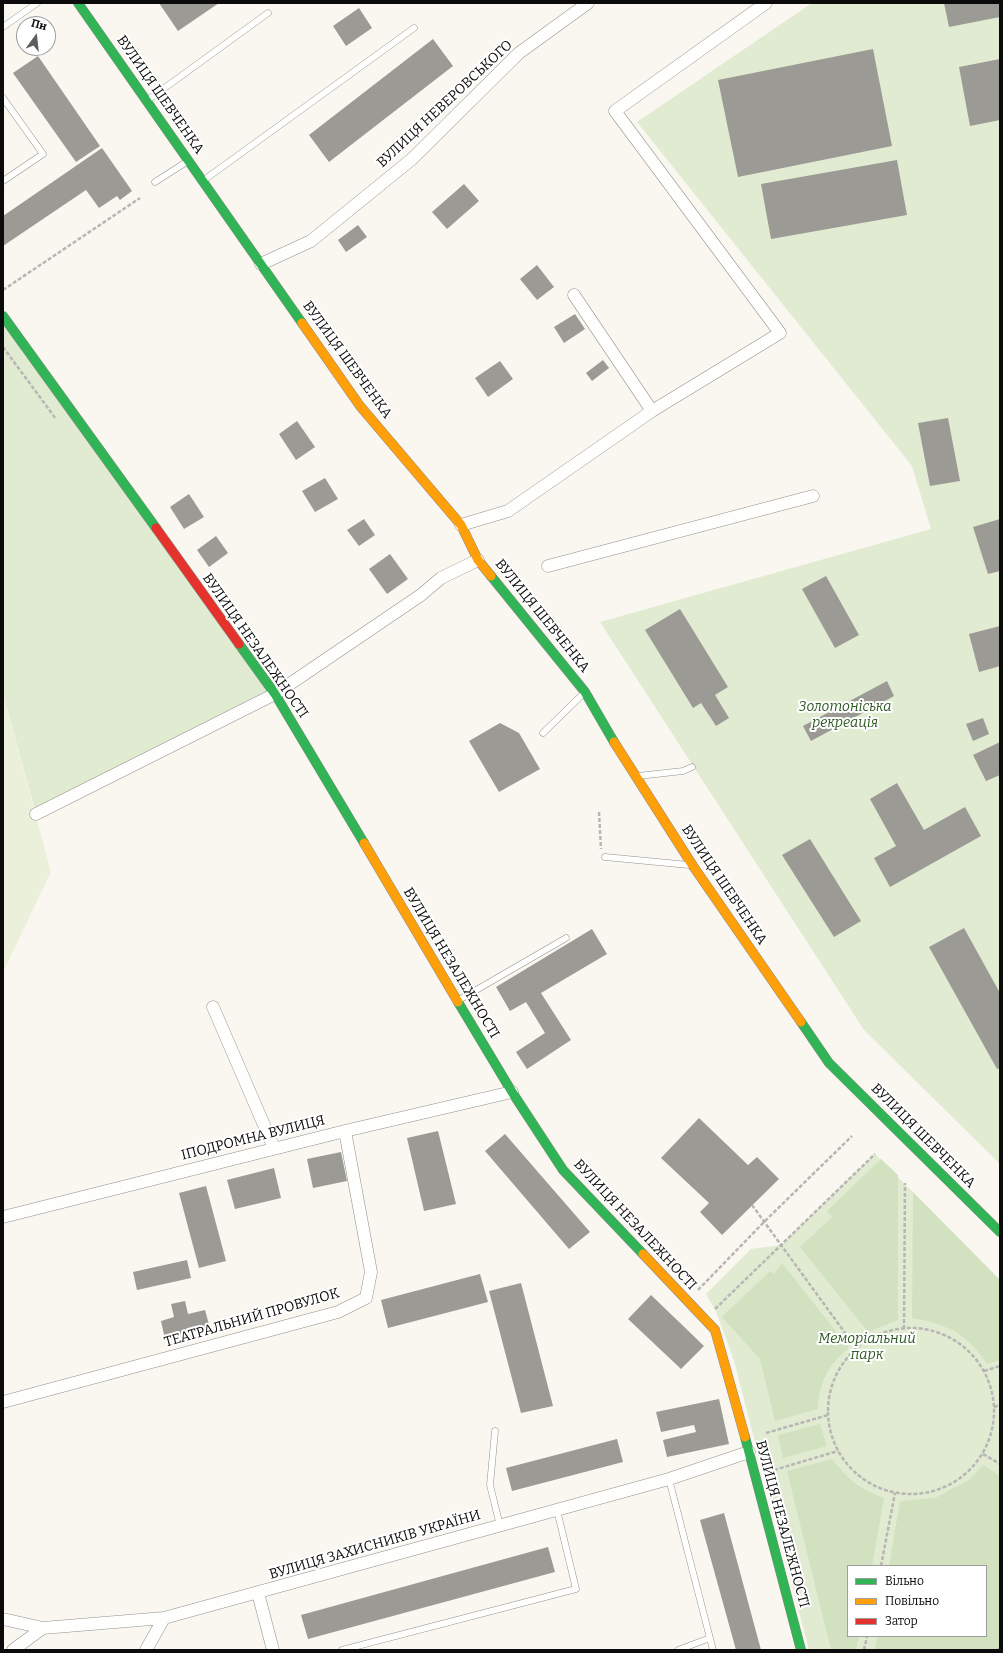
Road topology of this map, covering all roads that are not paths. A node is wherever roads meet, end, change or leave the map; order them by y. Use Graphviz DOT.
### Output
graph roads {
  1 [pos="37,3"];
  2 [pos="78,3"];
  3 [pos="588,3"];
  4 [pos="766,3"];
  5 [pos="268,13"];
  6 [pos="3,27"];
  7 [pos="414,28"];
  8 [pos="3,98"];
  9 [pos="147,101"];
  10 [pos="188,160"];
  11 [pos="3,181"];
  12 [pos="203,181"];
  13 [pos="156,182"];
  14 [pos="261,264"];
  15 [pos="574,295"];
  16 [pos="4,319"];
  17 [pos="652,411"];
  18 [pos="813,496"];
  19 [pos="461,525"];
  20 [pos="478,560"];
  21 [pos="548,566"];
  22 [pos="585,692"];
  23 [pos="275,694"];
  24 [pos="543,733"];
  25 [pos="692,766"];
  26 [pos="635,776"];
  27 [pos="36,814"];
  28 [pos="604,854"];
  29 [pos="693,866"];
  30 [pos="566,938"];
  31 [pos="458,1001"];
  32 [pos="213,1007"];
  33 [pos="512,1092"];
  34 [pos="345,1131"];
  35 [pos="274,1148"];
  36 [pos="3,1218"];
  37 [pos="1000,1232"];
  38 [pos="3,1402"];
  39 [pos="495,1431"];
  40 [pos="749,1452"];
  41 [pos="669,1479"];
  42 [pos="557,1510"];
  43 [pos="500,1526"];
  44 [pos="258,1593"];
  45 [pos="164,1618"];
  46 [pos="3,1619"];
  47 [pos="43,1628"];
  48 [pos="710,1638"];
  49 [pos="13,1650"];
  50 [pos="146,1650"];
  51 [pos="273,1650"];
  52 [pos="342,1650"];
  53 [pos="678,1650"];
  54 [pos="713,1650"];
  55 [pos="801,1650"];
  1 -- 6 [label="lane"];
  2 -- 9 [label="street, ВУЛИЦЯ ШЕВЧЕНКА"];
  3 -- 14 [label="street, ВУЛИЦЯ НЕВЕРОВСЬКОГО"];
  4 -- 17 [label="street"];
  5 -- 9 [label="lane"];
  7 -- 12 [label="lane"];
  8 -- 11 [label="lane"];
  9 -- 10 [label="street, ВУЛИЦЯ ШЕВЧЕНКА"];
  10 -- 12 [label="street, ВУЛИЦЯ ШЕВЧЕНКА"];
  10 -- 13 [label="lane"];
  12 -- 14 [label="street, ВУЛИЦЯ ШЕВЧЕНКА"];
  14 -- 19 [label="street, ВУЛИЦЯ ШЕВЧЕНКА"];
  15 -- 17 [label="street"];
  16 -- 23 [label="street, ВУЛИЦЯ НЕЗАЛЕЖНОСТІ"];
  17 -- 19 [label="street"];
  18 -- 21 [label="street"];
  19 -- 20 [label="street, ВУЛИЦЯ ШЕВЧЕНКА"];
  20 -- 22 [label="street, ВУЛИЦЯ ШЕВЧЕНКА"];
  20 -- 23 [label="street"];
  22 -- 24 [label="lane"];
  22 -- 26 [label="street, ВУЛИЦЯ ШЕВЧЕНКА"];
  23 -- 27 [label="street"];
  23 -- 31 [label="street, ВУЛИЦЯ НЕЗАЛЕЖНОСТІ"];
  25 -- 26 [label="lane"];
  26 -- 29 [label="street, ВУЛИЦЯ ШЕВЧЕНКА"];
  28 -- 29 [label="lane"];
  29 -- 37 [label="street, ВУЛИЦЯ ШЕВЧЕНКА"];
  30 -- 31 [label="lane"];
  31 -- 33 [label="street, ВУЛИЦЯ НЕЗАЛЕЖНОСТІ"];
  32 -- 35 [label="street"];
  33 -- 34 [label="street, ІПОДРОМНА ВУЛИЦЯ"];
  33 -- 40 [label="street, ВУЛИЦЯ НЕЗАЛЕЖНОСТІ"];
  34 -- 35 [label="street, ІПОДРОМНА ВУЛИЦЯ"];
  34 -- 38 [label="street, ТЕАТРАЛЬНИЙ ПРОВУЛОК"];
  35 -- 36 [label="street, ІПОДРОМНА ВУЛИЦЯ"];
  39 -- 43 [label="lane"];
  40 -- 41 [label="street, ВУЛИЦЯ ЗАХИСНИКІВ УКРАЇНИ"];
  40 -- 55 [label="street, ВУЛИЦЯ НЕЗАЛЕЖНОСТІ"];
  41 -- 42 [label="street, ВУЛИЦЯ ЗАХИСНИКІВ УКРАЇНИ"];
  41 -- 48 [label="lane"];
  42 -- 43 [label="street, ВУЛИЦЯ ЗАХИСНИКІВ УКРАЇНИ"];
  42 -- 52 [label="lane"];
  43 -- 44 [label="street, ВУЛИЦЯ ЗАХИСНИКІВ УКРАЇНИ"];
  44 -- 45 [label="street, ВУЛИЦЯ ЗАХИСНИКІВ УКРАЇНИ"];
  44 -- 51 [label="street"];
  45 -- 47 [label="street, ВУЛИЦЯ ЗАХИСНИКІВ УКРАЇНИ"];
  45 -- 50 [label="street"];
  46 -- 47 [label="street, ВУЛИЦЯ ЗАХИСНИКІВ УКРАЇНИ"];
  47 -- 49 [label="street"];
  48 -- 53 [label="lane"];
  48 -- 54 [label="lane"];
}
